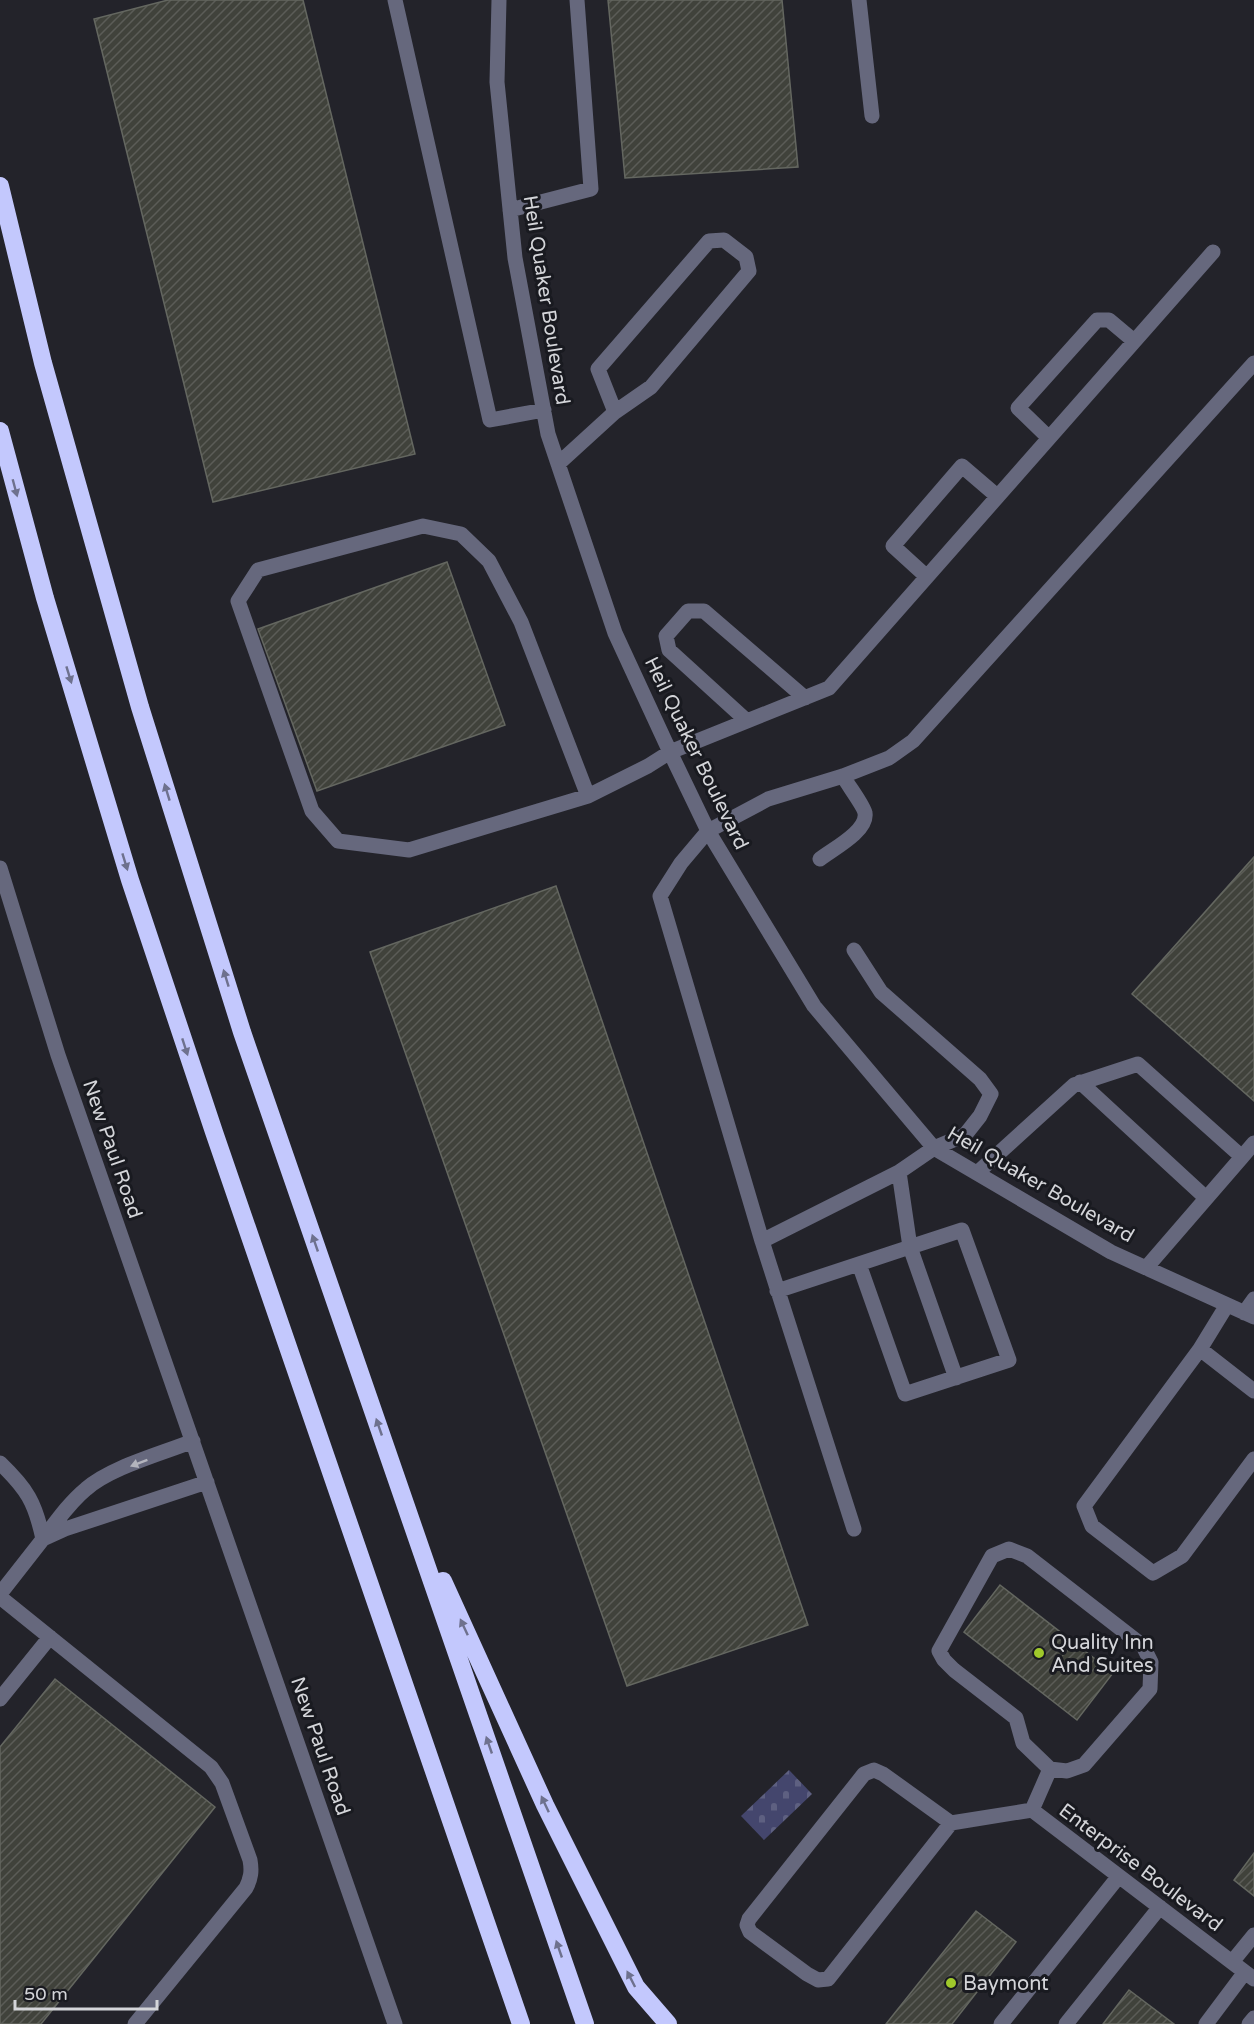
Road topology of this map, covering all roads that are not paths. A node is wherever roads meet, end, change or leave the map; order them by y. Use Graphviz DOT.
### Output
graph roads {
  1 [pos="395,0"];
  2 [pos="499,0"];
  3 [pos="577,0"];
  4 [pos="860,0"];
  5 [pos="872,116"];
  6 [pos="0,186"];
  7 [pos="510,210"];
  8 [pos="1213,252"];
  9 [pos="1134,341"];
  10 [pos="1254,363"];
  11 [pos="544,411"];
  12 [pos="615,412"];
  13 [pos="0,431"];
  14 [pos="1048,438"];
  15 [pos="558,464"];
  16 [pos="997,496"];
  17 [pos="927,577"];
  18 [pos="805,698"];
  19 [pos="747,721"];
  20 [pos="669,752"];
  21 [pos="843,776"];
  22 [pos="588,796"];
  23 [pos="708,831"];
  24 [pos="820,858"];
  25 [pos="2,878"];
  26 [pos="854,950"];
  27 [pos="1080,1082"];
  28 [pos="1254,1143"];
  29 [pos="934,1148"];
  30 [pos="1242,1157"];
  31 [pos="899,1172"];
  32 [pos="977,1173"];
  33 [pos="1206,1198"];
  34 [pos="762,1241"];
  35 [pos="910,1247"];
  36 [pos="860,1264"];
  37 [pos="1146,1268"];
  38 [pos="777,1291"];
  39 [pos="1254,1299"];
  40 [pos="1227,1305"];
  41 [pos="1249,1315"];
  42 [pos="1200,1349"];
  43 [pos="956,1378"];
  44 [pos="1254,1391"];
  45 [pos="193,1441"];
  46 [pos="1254,1459"];
  47 [pos="0,1463"];
  48 [pos="207,1482"];
  49 [pos="398,1482"];
  50 [pos="854,1529"];
  51 [pos="43,1539"];
  52 [pos="0,1596"];
  53 [pos="50,1637"];
  54 [pos="0,1699"];
  55 [pos="1050,1769"];
  56 [pos="1032,1810"];
  57 [pos="951,1822"];
  58 [pos="1119,1876"];
  59 [pos="1160,1907"];
  60 [pos="1254,1935"];
  61 [pos="1244,1971"];
  62 [pos="1254,2019"];
  63 [pos="135,2024"];
  64 [pos="395,2024"];
  65 [pos="520,2024"];
  66 [pos="585,2024"];
  67 [pos="668,2024"];
  68 [pos="1001,2024"];
  69 [pos="1066,2024"];
  70 [pos="1206,2024"];
  71 [pos="1249,2024"];
  1 -- 11 [label="street"];
  2 -- 7 [label="street, Heil Quaker Boulevard"];
  3 -- 7 [label="street"];
  4 -- 5 [label="street"];
  49 -- 6 [label="highway, one-way"];
  7 -- 11 [label="street, Heil Quaker Boulevard"];
  8 -- 9 [label="street"];
  9 -- 14 [label="street"];
  9 -- 14 [label="street"];
  10 -- 21 [label="street"];
  11 -- 15 [label="street, Heil Quaker Boulevard"];
  12 -- 12 [label="street"];
  12 -- 15 [label="street"];
  13 -- 65 [label="highway, one-way"];
  14 -- 16 [label="street"];
  15 -- 20 [label="street, Heil Quaker Boulevard"];
  16 -- 17 [label="street"];
  16 -- 17 [label="street"];
  17 -- 18 [label="street"];
  18 -- 19 [label="street"];
  18 -- 19 [label="street"];
  19 -- 20 [label="street"];
  20 -- 22 [label="street"];
  20 -- 23 [label="street, Heil Quaker Boulevard"];
  21 -- 23 [label="street"];
  21 -- 24 [label="street"];
  22 -- 22 [label="street"];
  23 -- 29 [label="street, Heil Quaker Boulevard"];
  23 -- 34 [label="street"];
  25 -- 45 [label="street, New Paul Road"];
  26 -- 29 [label="street"];
  27 -- 30 [label="street"];
  27 -- 32 [label="street"];
  27 -- 33 [label="street"];
  28 -- 30 [label="street"];
  29 -- 31 [label="street"];
  29 -- 32 [label="street, Heil Quaker Boulevard"];
  30 -- 33 [label="street"];
  31 -- 34 [label="street"];
  31 -- 35 [label="street"];
  32 -- 37 [label="street, Heil Quaker Boulevard"];
  33 -- 37 [label="street"];
  34 -- 38 [label="street"];
  35 -- 36 [label="street"];
  35 -- 43 [label="street"];
  35 -- 43 [label="street"];
  36 -- 38 [label="street"];
  36 -- 43 [label="street"];
  37 -- 40 [label="street, Heil Quaker Boulevard"];
  38 -- 50 [label="street"];
  39 -- 41 [label="street"];
  40 -- 41 [label="street, Heil Quaker Boulevard"];
  40 -- 42 [label="street"];
  42 -- 44 [label="street"];
  42 -- 46 [label="street"];
  45 -- 48 [label="street, New Paul Road"];
  45 -- 51 [label="street, one-way"];
  47 -- 51 [label="street"];
  48 -- 51 [label="street"];
  48 -- 64 [label="street, New Paul Road"];
  66 -- 49 [label="highway, one-way"];
  67 -- 49 [label="highway, one-way"];
  51 -- 52 [label="street"];
  52 -- 53 [label="street"];
  53 -- 54 [label="street"];
  53 -- 63 [label="street"];
  55 -- 55 [label="street"];
  55 -- 56 [label="street"];
  56 -- 57 [label="street"];
  56 -- 58 [label="street, Enterprise Boulevard"];
  57 -- 57 [label="street"];
  58 -- 59 [label="street, Enterprise Boulevard"];
  58 -- 68 [label="street"];
  59 -- 61 [label="street, Enterprise Boulevard"];
  59 -- 69 [label="street"];
  60 -- 61 [label="street"];
  61 -- 70 [label="street"];
  62 -- 71 [label="street"];
}
